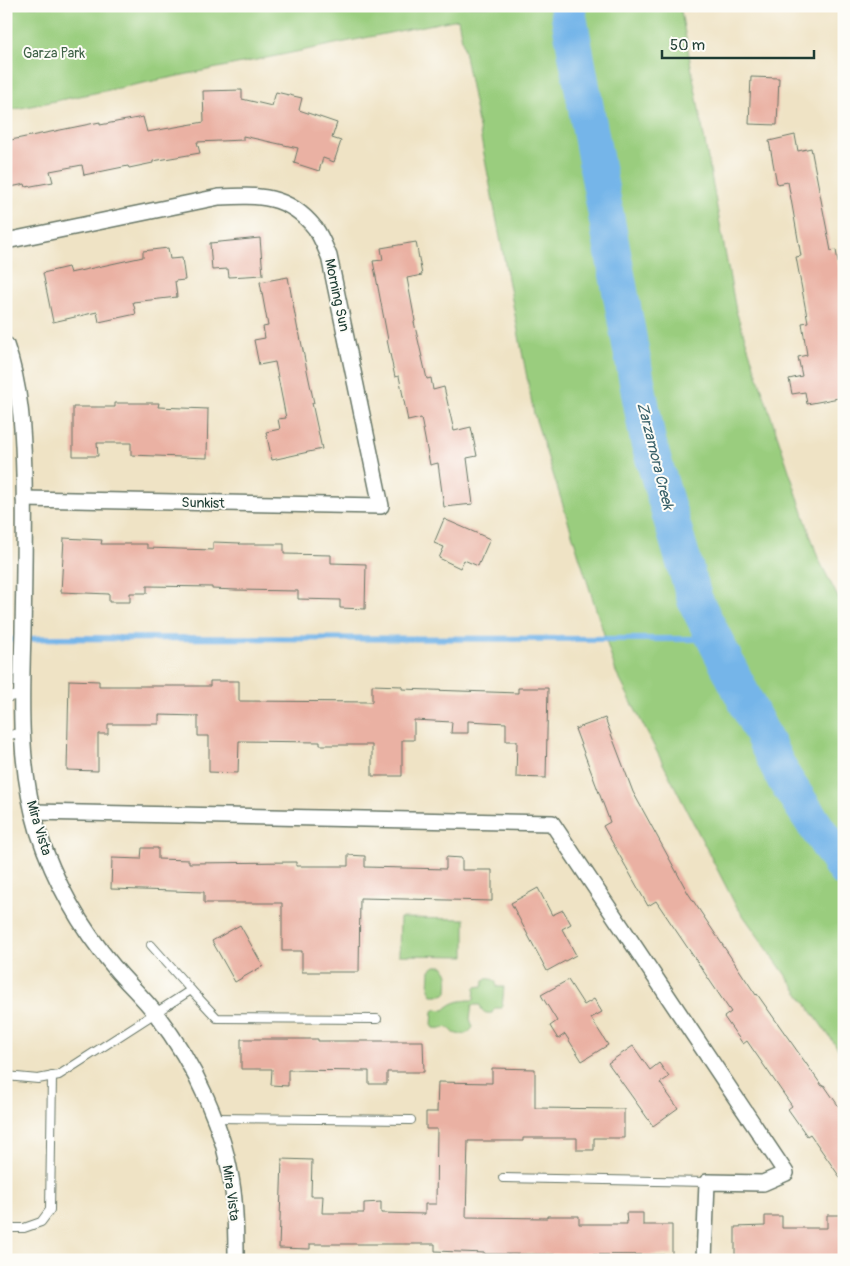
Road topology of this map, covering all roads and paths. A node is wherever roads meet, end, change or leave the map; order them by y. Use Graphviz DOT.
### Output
graph roads {
  1 [pos="6,241"];
  2 [pos="6,345"];
  3 [pos="24,499"];
  4 [pos="381,506"];
  5 [pos="22,694"];
  6 [pos="6,698"];
  7 [pos="23,732"];
  8 [pos="6,736"];
  9 [pos="34,812"];
  10 [pos="152,944"];
  11 [pos="191,990"];
  12 [pos="155,1013"];
  13 [pos="377,1020"];
  14 [pos="6,1076"];
  15 [pos="52,1076"];
  16 [pos="214,1118"];
  17 [pos="412,1120"];
  18 [pos="503,1178"];
  19 [pos="707,1182"];
  20 [pos="6,1228"];
  21 [pos="236,1260"];
  22 [pos="704,1260"];
  1 -- 4 [label="street, Morning Sun"];
  2 -- 3 [label="street, Mira Vista"];
  3 -- 4 [label="street, Sunkist"];
  3 -- 5 [label="street, Mira Vista"];
  5 -- 6 [label="lane"];
  5 -- 7 [label="street, Mira Vista"];
  7 -- 8 [label="lane"];
  7 -- 9 [label="street, Mira Vista"];
  9 -- 12 [label="street, Mira Vista"];
  9 -- 19 [label="street"];
  10 -- 11 [label="lane"];
  11 -- 12 [label="lane"];
  11 -- 13 [label="lane"];
  12 -- 15 [label="lane"];
  12 -- 16 [label="street, Mira Vista"];
  14 -- 15 [label="lane"];
  15 -- 20 [label="lane"];
  16 -- 17 [label="lane"];
  16 -- 21 [label="street, Mira Vista"];
  18 -- 19 [label="lane"];
  19 -- 22 [label="street"];
}
